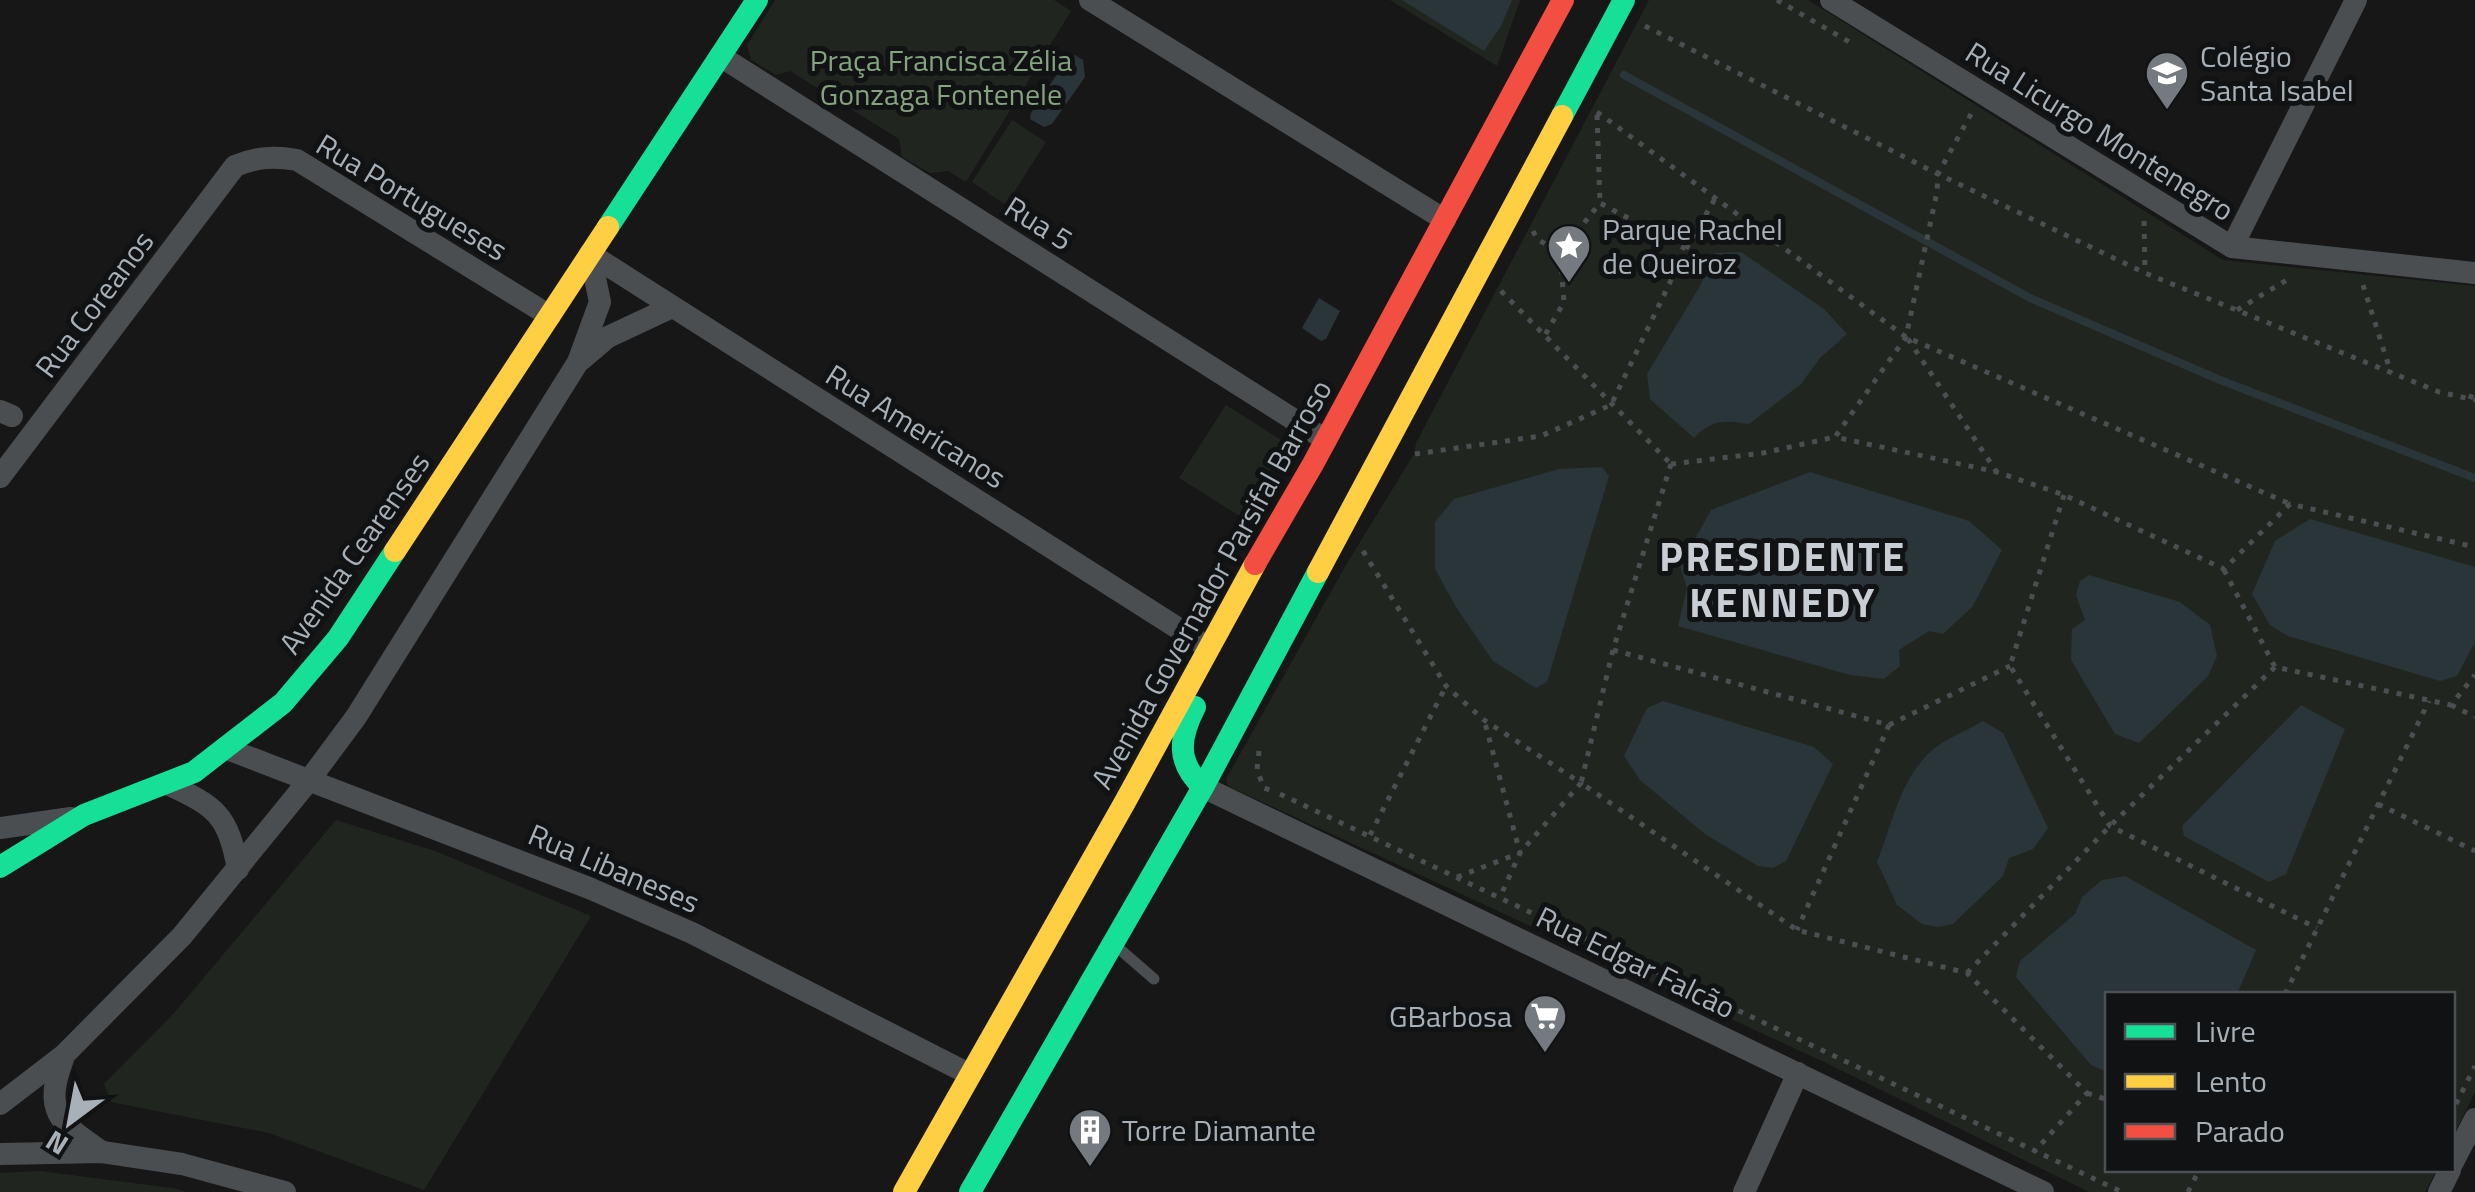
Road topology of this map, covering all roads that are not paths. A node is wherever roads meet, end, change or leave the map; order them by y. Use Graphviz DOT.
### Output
graph roads {
  1 [pos="757,0"];
  2 [pos="1090,0"];
  3 [pos="1563,0"];
  4 [pos="1624,0"];
  5 [pos="1831,0"];
  6 [pos="2356,0"];
  7 [pos="720,56"];
  8 [pos="235,166"];
  9 [pos="1445,220"];
  10 [pos="2232,247"];
  11 [pos="590,254"];
  12 [pos="2475,272"];
  13 [pos="672,307"];
  14 [pos="550,316"];
  15 [pos="578,362"];
  16 [pos="1326,440"];
  17 [pos="1313,464"];
  18 [pos="0,477"];
  19 [pos="1209,648"];
  20 [pos="225,748"];
  21 [pos="310,780"];
  22 [pos="167,784"];
  23 [pos="1203,787"];
  24 [pos="84,816"];
  25 [pos="0,828"];
  26 [pos="0,867"];
  27 [pos="238,869"];
  28 [pos="1112,944"];
  29 [pos="1154,979"];
  30 [pos="64,1055"];
  31 [pos="967,1073"];
  32 [pos="1798,1073"];
  33 [pos="0,1104"];
  34 [pos="2475,1118"];
  35 [pos="102,1152"];
  36 [pos="0,1154"];
  37 [pos="2455,1159"];
  38 [pos="285,1192"];
  39 [pos="904,1192"];
  40 [pos="970,1192"];
  41 [pos="1744,1192"];
  42 [pos="2042,1192"];
  1 -- 7 [label="main road, Avenida Cearenses"];
  2 -- 9 [label="street"];
  3 -- 9 [label="main road, Avenida Governador Parsifal Barroso"];
  4 -- 23 [label="main road"];
  5 -- 10 [label="street, Rua Licurgo Montenegro"];
  6 -- 10 [label="street"];
  7 -- 11 [label="main road, Avenida Cearenses"];
  7 -- 16 [label="street, Rua 5"];
  8 -- 14 [label="street, Rua Portugueses"];
  8 -- 18 [label="street, Rua Coreanos"];
  9 -- 16 [label="main road, Avenida Governador Parsifal Barroso"];
  10 -- 12 [label="street, Rua Licurgo Montenegro"];
  11 -- 13 [label="street, Rua Americanos"];
  11 -- 14 [label="main road, Avenida Cearenses"];
  11 -- 15 [label="street"];
  13 -- 15 [label="street"];
  13 -- 19 [label="street, Rua Americanos"];
  14 -- 20 [label="main road, Avenida Cearenses"];
  15 -- 21 [label="street"];
  16 -- 17 [label="main road, Avenida Governador Parsifal Barroso"];
  17 -- 19 [label="main road, Avenida Governador Parsifal Barroso"];
  17 -- 23 [label="main road"];
  19 -- 31 [label="main road, Avenida Governador Parsifal Barroso"];
  20 -- 21 [label="street, Rua Libaneses"];
  20 -- 22 [label="main road, Avenida Cearenses"];
  21 -- 27 [label="street"];
  21 -- 31 [label="street, Rua Libaneses"];
  22 -- 24 [label="main road, Avenida Cearenses"];
  22 -- 27 [label="street"];
  23 -- 28 [label="main road"];
  23 -- 32 [label="street, Rua Edgar Falcão"];
  24 -- 25 [label="street"];
  24 -- 26 [label="main road, Avenida Cearenses"];
  27 -- 30 [label="street"];
  28 -- 29 [label="lane"];
  28 -- 40 [label="main road"];
  30 -- 33 [label="street"];
  30 -- 35 [label="street"];
  31 -- 39 [label="main road, Avenida Governador Parsifal Barroso"];
  32 -- 41 [label="street"];
  32 -- 42 [label="street, Rua Edgar Falcão"];
  34 -- 37 [label="street"];
  35 -- 36 [label="street"];
  35 -- 38 [label="street"];
}
